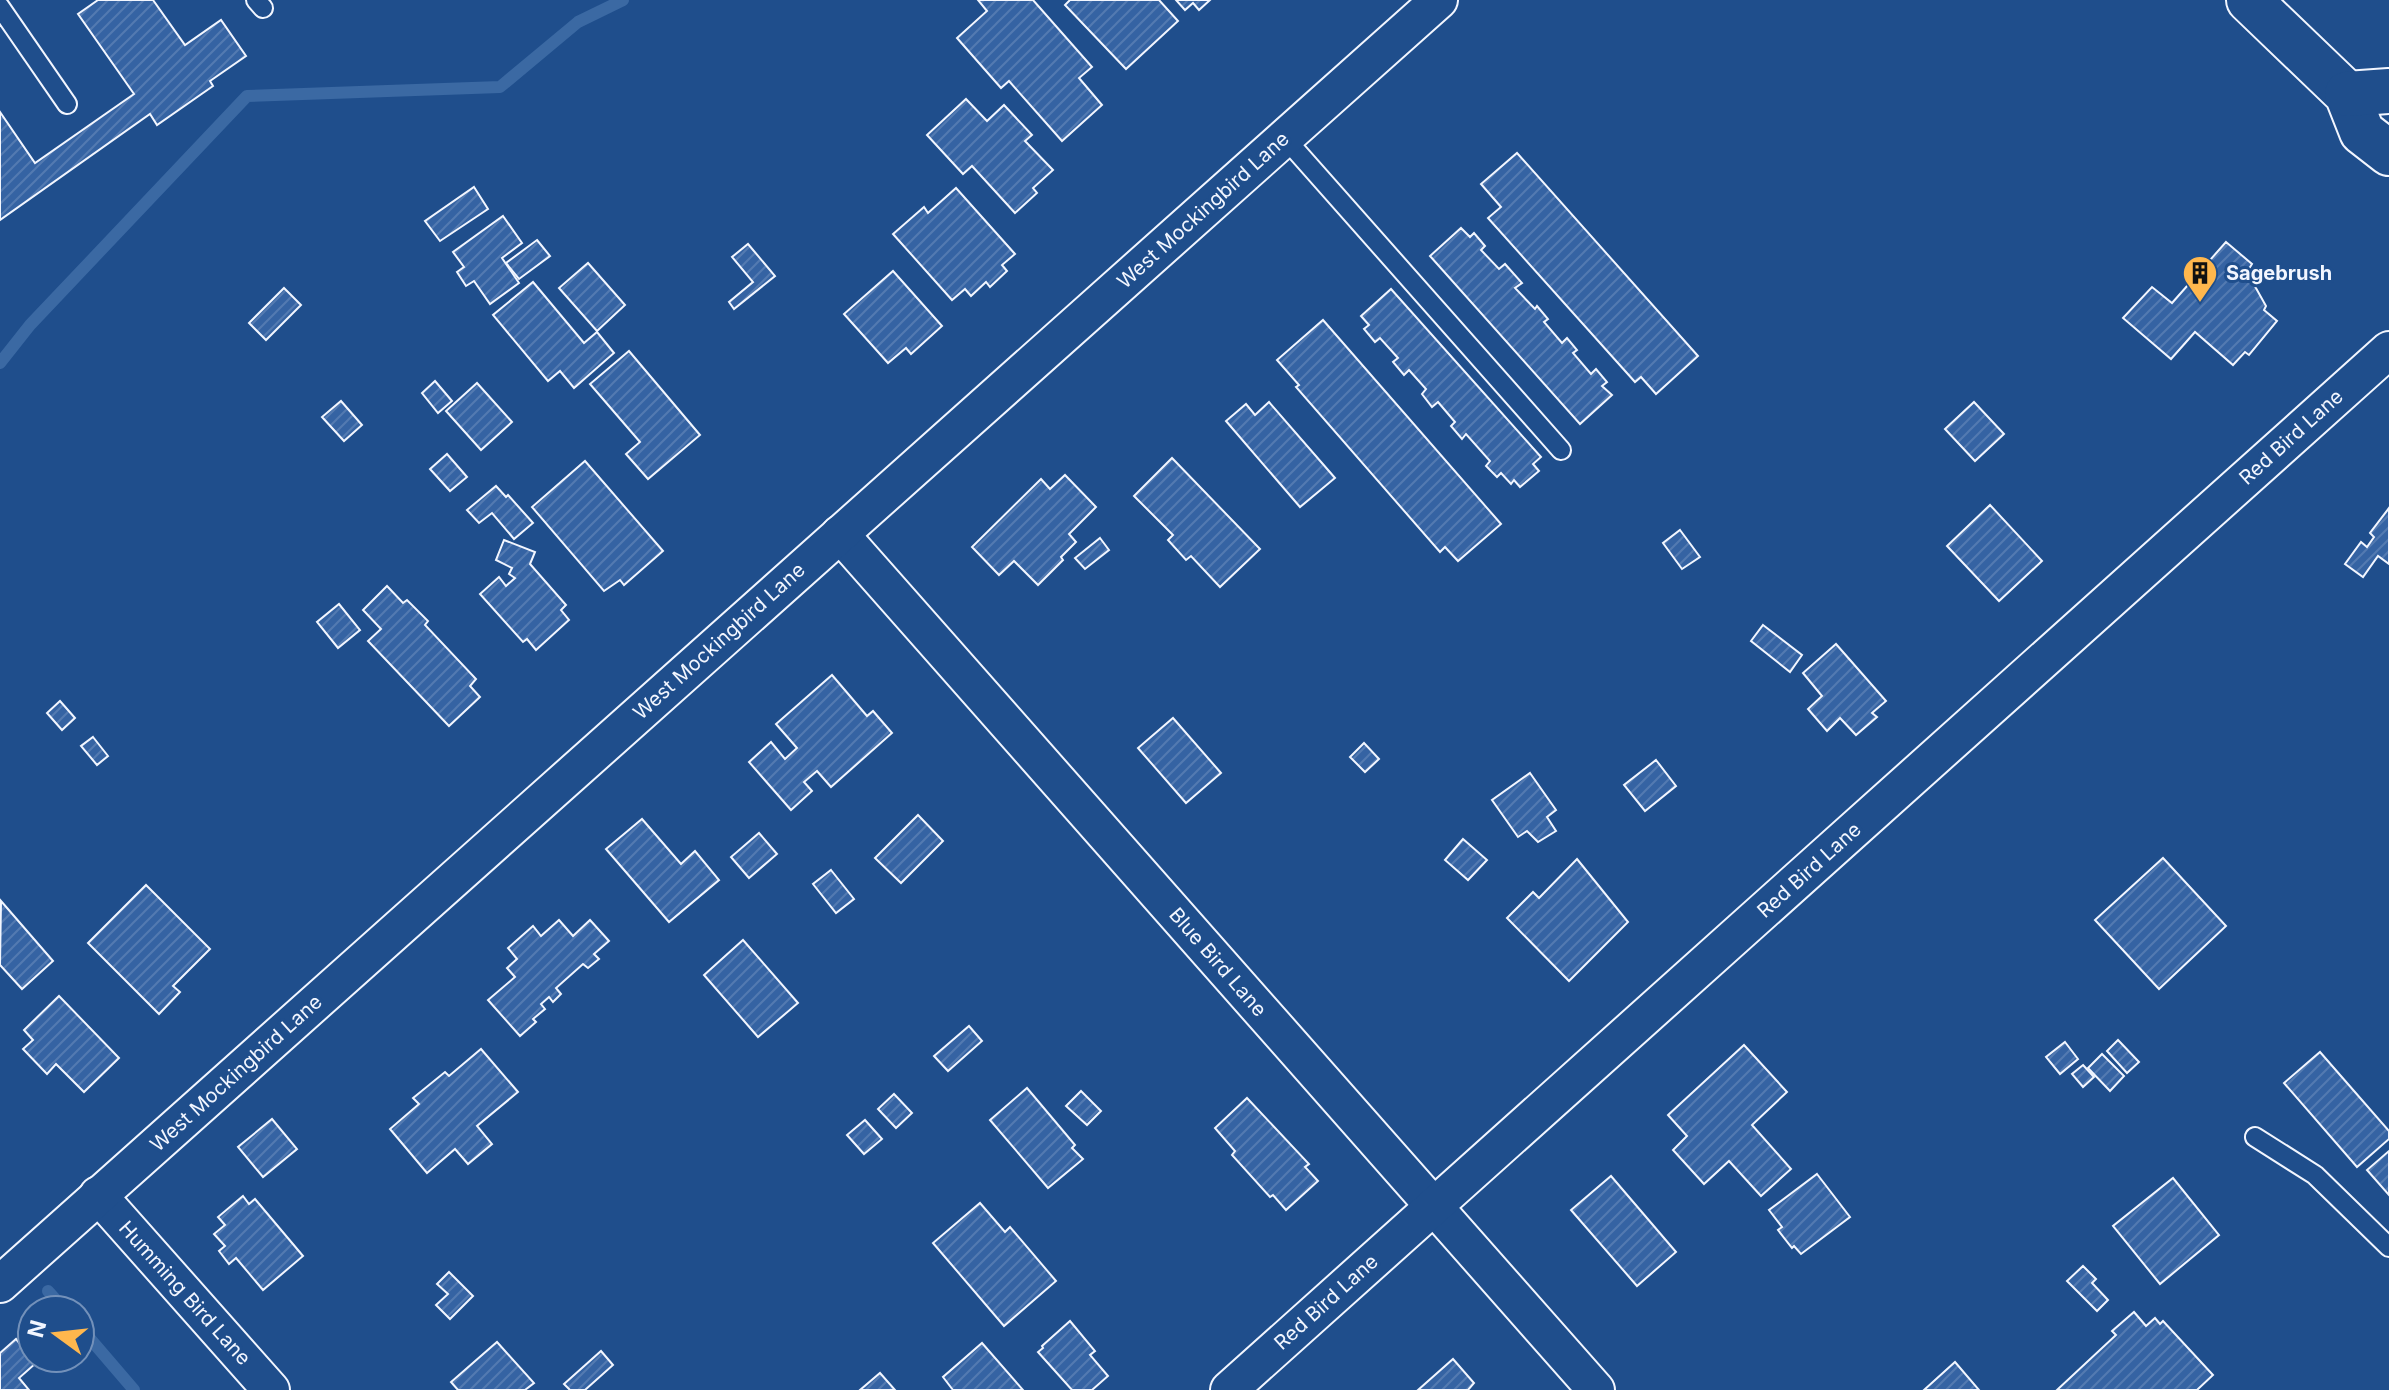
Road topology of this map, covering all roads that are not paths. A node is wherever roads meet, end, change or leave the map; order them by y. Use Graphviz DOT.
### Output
graph roads {
  1 [pos="1439,0"];
  2 [pos="2249,0"];
  3 [pos="0,7"];
  4 [pos="2368,93"];
  5 [pos="67,104"];
  6 [pos="1284,137"];
  7 [pos="2389,153"];
  8 [pos="2389,350"];
  9 [pos="1561,450"];
  10 [pos="840,534"];
  11 [pos="2255,1137"];
  12 [pos="98,1195"];
  13 [pos="1433,1206"];
  14 [pos="2389,1247"];
  15 [pos="0,1284"];
  16 [pos="271,1390"];
  17 [pos="1229,1390"];
  18 [pos="1596,1390"];
  1 -- 6 [label="street, West Mockingbird Lane"];
  2 -- 4 [label="main road"];
  3 -- 5 [label="lane"];
  4 -- 7 [label="main road"];
  6 -- 9 [label="lane"];
  6 -- 10 [label="street, West Mockingbird Lane"];
  8 -- 13 [label="street, Red Bird Lane"];
  10 -- 12 [label="street, West Mockingbird Lane"];
  10 -- 13 [label="street, Blue Bird Lane"];
  11 -- 14 [label="lane"];
  12 -- 15 [label="street, West Mockingbird Lane"];
  12 -- 16 [label="street, Humming Bird Lane"];
  13 -- 17 [label="street, Red Bird Lane"];
  13 -- 18 [label="street, Blue Bird Lane"];
}
